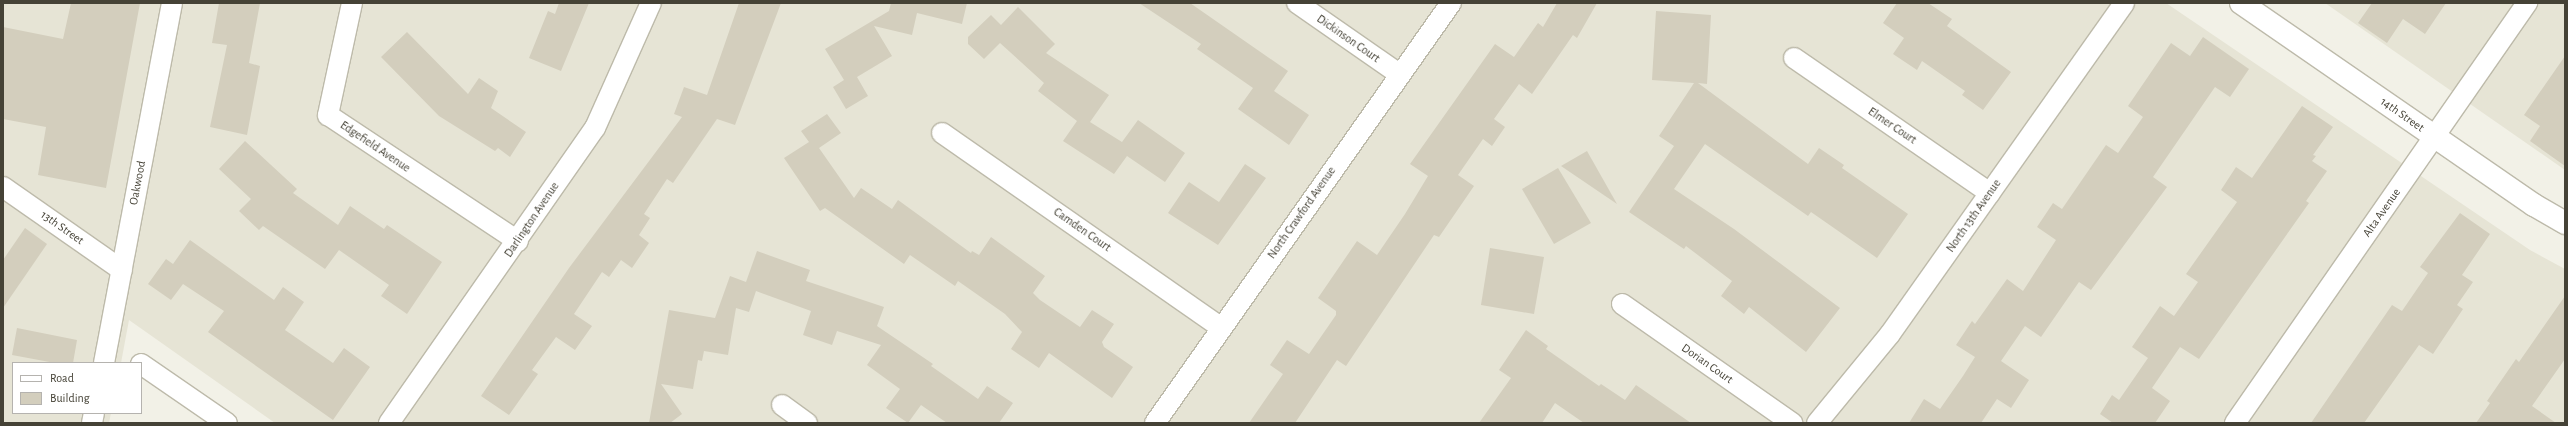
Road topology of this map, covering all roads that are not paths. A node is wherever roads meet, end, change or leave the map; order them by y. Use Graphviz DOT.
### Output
graph roads {
  1 [pos="172,3"];
  2 [pos="352,3"];
  3 [pos="651,3"];
  4 [pos="1297,3"];
  5 [pos="1451,3"];
  6 [pos="2124,3"];
  7 [pos="2241,3"];
  8 [pos="2527,3"];
  9 [pos="1794,58"];
  10 [pos="1399,74"];
  11 [pos="942,133"];
  12 [pos="2434,137"];
  13 [pos="3,187"];
  14 [pos="1990,193"];
  15 [pos="2565,223"];
  16 [pos="518,241"];
  17 [pos="122,270"];
  18 [pos="1622,304"];
  19 [pos="1222,328"];
  20 [pos="104,362"];
  21 [pos="142,365"];
  22 [pos="782,406"];
  23 [pos="227,423"];
  24 [pos="389,423"];
  25 [pos="807,423"];
  26 [pos="1155,423"];
  27 [pos="1792,423"];
  28 [pos="1817,423"];
  29 [pos="2235,423"];
  1 -- 17 [label="street, Oakwood"];
  2 -- 16 [label="street, Edgefield Avenue"];
  3 -- 16 [label="street, Darlington Avenue"];
  4 -- 10 [label="street, Dickinson Court"];
  5 -- 10 [label="street, North Crawford Avenue"];
  6 -- 14 [label="street, North 13th Avenue"];
  7 -- 12 [label="street, 14th Street"];
  8 -- 12 [label="street, Alta Avenue"];
  9 -- 14 [label="street, Elmer Court"];
  10 -- 19 [label="street, North Crawford Avenue"];
  11 -- 19 [label="street, Camden Court"];
  12 -- 15 [label="street, 14th Street"];
  12 -- 29 [label="street, Alta Avenue"];
  13 -- 17 [label="street, 13th Street"];
  14 -- 28 [label="street, North 13th Avenue"];
  16 -- 24 [label="street, Darlington Avenue"];
  17 -- 20 [label="street, Oakwood"];
  18 -- 27 [label="street, Dorian Court"];
  19 -- 26 [label="street, North Crawford Avenue"];
  21 -- 23 [label="street"];
  22 -- 25 [label="street"];
}
